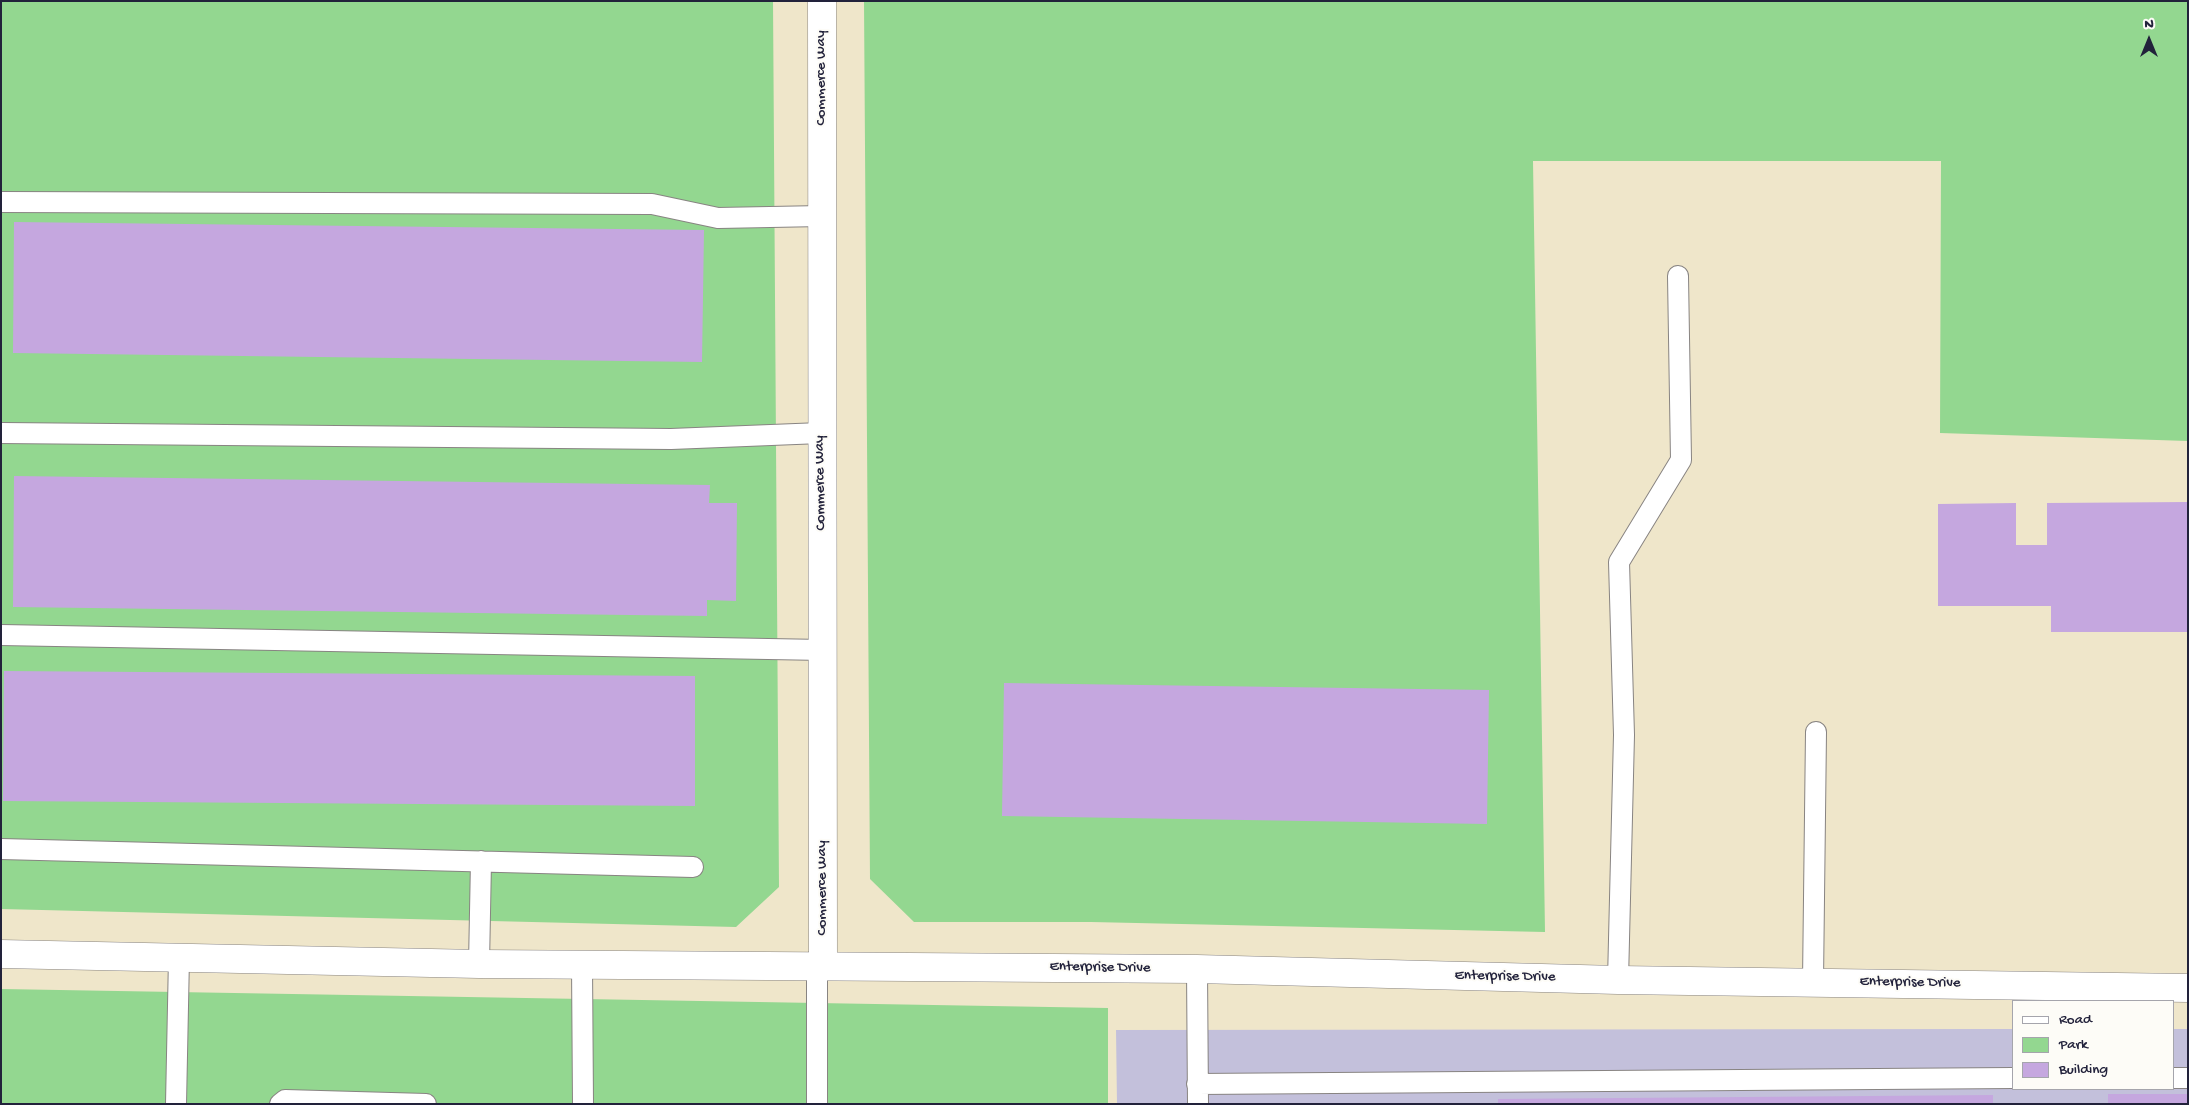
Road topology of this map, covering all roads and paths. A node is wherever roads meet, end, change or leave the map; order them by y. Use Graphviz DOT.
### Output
graph roads {
  1 [pos="822,1"];
  2 [pos="1,202"];
  3 [pos="822,216"];
  4 [pos="1678,276"];
  5 [pos="1,433"];
  6 [pos="821,433"];
  7 [pos="1,635"];
  8 [pos="824,650"];
  9 [pos="1816,732"];
  10 [pos="1,849"];
  11 [pos="481,861"];
  12 [pos="693,867"];
  13 [pos="1,954"];
  14 [pos="179,957"];
  15 [pos="479,964"];
  16 [pos="582,965"];
  17 [pos="820,966"];
  18 [pos="1197,970"];
  19 [pos="1618,980"];
  20 [pos="1813,981"];
  21 [pos="2188,988"];
  22 [pos="2012,1078"];
  23 [pos="2174,1078"];
  24 [pos="2188,1078"];
  25 [pos="1197,1084"];
  26 [pos="176,1104"];
  27 [pos="280,1104"];
  28 [pos="426,1104"];
  29 [pos="583,1104"];
  30 [pos="817,1104"];
  31 [pos="1198,1104"];
  1 -- 3 [label="street, Commerce Way"];
  2 -- 3 [label="lane"];
  3 -- 6 [label="street, Commerce Way"];
  4 -- 19 [label="lane"];
  5 -- 6 [label="lane"];
  6 -- 8 [label="street, Commerce Way"];
  7 -- 8 [label="lane"];
  8 -- 17 [label="street, Commerce Way"];
  9 -- 20 [label="lane"];
  10 -- 11 [label="lane"];
  11 -- 12 [label="lane"];
  11 -- 15 [label="lane"];
  13 -- 14 [label="street, Enterprise Drive"];
  14 -- 15 [label="street, Enterprise Drive"];
  14 -- 26 [label="lane"];
  15 -- 16 [label="street, Enterprise Drive"];
  16 -- 17 [label="street, Enterprise Drive"];
  16 -- 29 [label="lane"];
  17 -- 18 [label="street, Enterprise Drive"];
  17 -- 30 [label="lane"];
  18 -- 19 [label="street, Enterprise Drive"];
  18 -- 25 [label="lane"];
  19 -- 20 [label="street, Enterprise Drive"];
  20 -- 21 [label="street, Enterprise Drive"];
  22 -- 25 [label="lane"];
  23 -- 24 [label="lane"];
  25 -- 31 [label="lane"];
  27 -- 28 [label="lane"];
}
